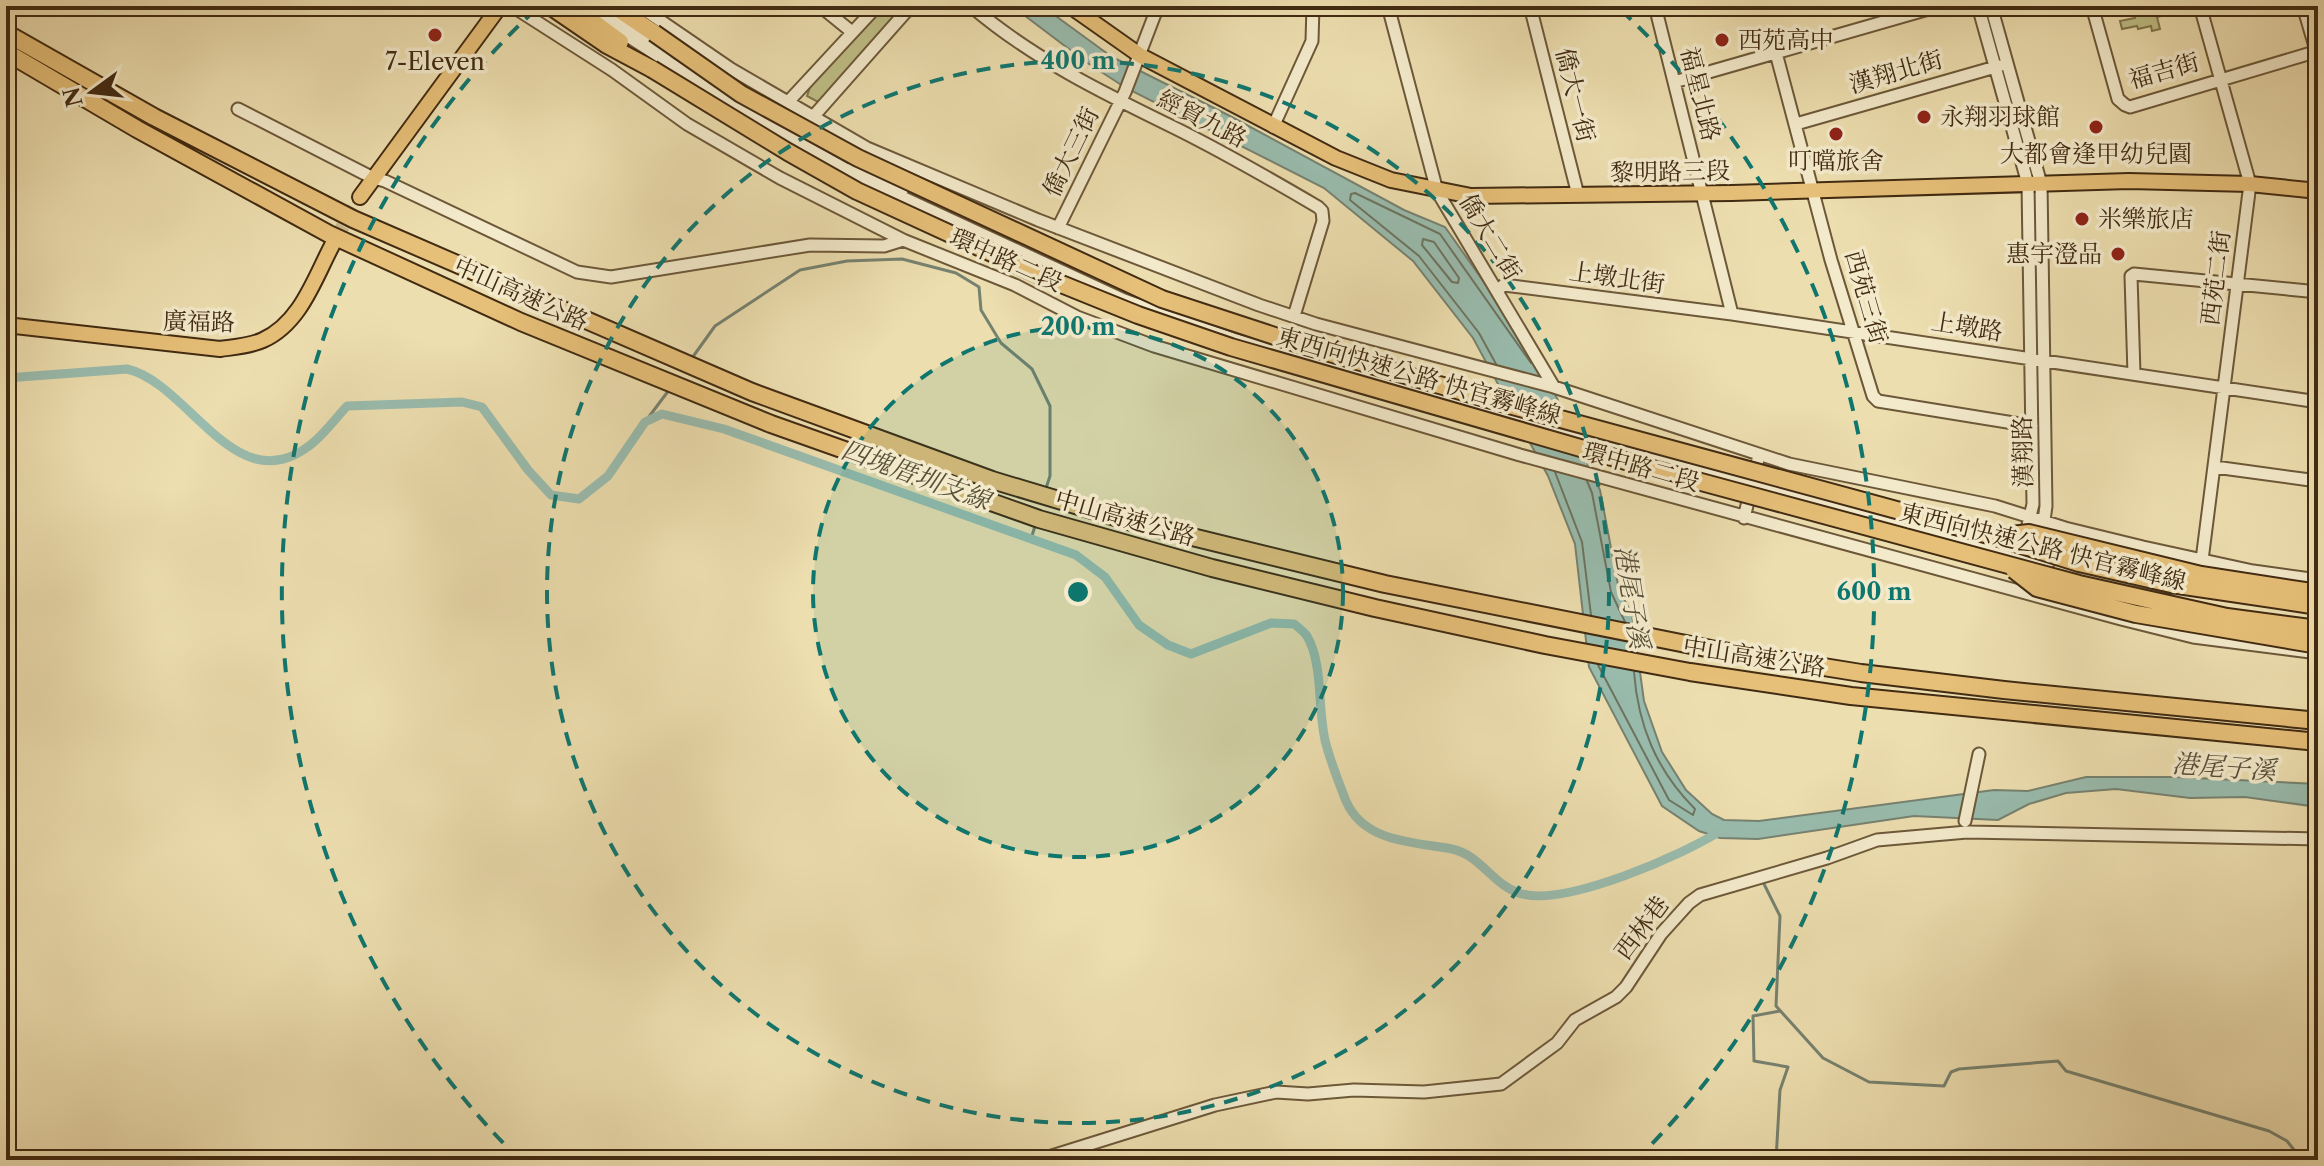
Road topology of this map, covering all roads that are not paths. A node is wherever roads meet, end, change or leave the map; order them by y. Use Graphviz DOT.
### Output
graph roads {
  1 [pos="500,6"];
  2 [pos="512,6"];
  3 [pos="550,6"];
  4 [pos="571,6"];
  5 [pos="584,6"];
  6 [pos="594,6"];
  7 [pos="614,6"];
  8 [pos="622,6"];
  9 [pos="639,6"];
  10 [pos="820,6"];
  11 [pos="877,6"];
  12 [pos="911,6"];
  13 [pos="971,6"];
  14 [pos="1070,6"];
  15 [pos="1158,6"];
  16 [pos="1313,6"];
  17 [pos="1388,6"];
  18 [pos="1530,6"];
  19 [pos="1655,6"];
  20 [pos="1939,6"];
  21 [pos="1978,6"];
  22 [pos="1991,6"];
  23 [pos="2092,6"];
  24 [pos="2200,6"];
  25 [pos="2303,6"];
  26 [pos="852,32"];
  27 [pos="6,33"];
  28 [pos="654,33"];
  29 [pos="6,52"];
  30 [pos="1776,53"];
  31 [pos="2317,54"];
  32 [pos="1141,56"];
  33 [pos="2001,65"];
  34 [pos="652,69"];
  35 [pos="2221,78"];
  36 [pos="1674,82"];
  37 [pos="1121,99"];
  38 [pos="788,102"];
  39 [pos="238,109"];
  40 [pos="812,118"];
  41 [pos="1796,124"];
  42 [pos="1273,127"];
  43 [pos="373,178"];
  44 [pos="2034,184"];
  45 [pos="2250,184"];
  46 [pos="1437,191"];
  47 [pos="1813,191"];
  48 [pos="2318,191"];
  49 [pos="1703,193"];
  50 [pos="1578,195"];
  51 [pos="360,197"];
  52 [pos="1058,228"];
  53 [pos="336,238"];
  54 [pos="903,240"];
  55 [pos="2238,282"];
  56 [pos="1497,290"];
  57 [pos="2318,292"];
  58 [pos="1732,314"];
  59 [pos="1294,316"];
  60 [pos="6,325"];
  61 [pos="1853,332"];
  62 [pos="2030,359"];
  63 [pos="2044,361"];
  64 [pos="2134,374"];
  65 [pos="1554,387"];
  66 [pos="2226,388"];
  67 [pos="2318,402"];
  68 [pos="2032,426"];
  69 [pos="1575,435"];
  70 [pos="1759,455"];
  71 [pos="2215,467"];
  72 [pos="2318,476"];
  73 [pos="1751,486"];
  74 [pos="2030,517"];
  75 [pos="1744,518"];
  76 [pos="2045,522"];
  77 [pos="1996,537"];
  78 [pos="2023,555"];
  79 [pos="2202,560"];
  80 [pos="2318,580"];
  81 [pos="2015,591"];
  82 [pos="2318,593"];
  83 [pos="2318,606"];
  84 [pos="2318,613"];
  85 [pos="2318,629"];
  86 [pos="2318,645"];
  87 [pos="2318,653"];
  88 [pos="2318,721"];
  89 [pos="2318,742"];
  90 [pos="1979,754"];
  91 [pos="1965,821"];
  92 [pos="2318,839"];
  93 [pos="1039,1160"];
  1 -- 43 [label="main road"];
  2 -- 54 [label="street, 環中路二段"];
  3 -- 34 [label="highway"];
  4 -- 34 [label="highway, 東西向快速公路 快官霧峰線"];
  5 -- 69 [label="street, 環中路二段"];
  6 -- 69 [label="street, 環中路二段"];
  7 -- 28 [label="highway, 東西向快速公路 快官霧峰線"];
  8 -- 28 [label="highway"];
  9 -- 38 [label="street, 環中路二段"];
  10 -- 26 [label="street"];
  11 -- 26 [label="street"];
  12 -- 40 [label="street"];
  13 -- 37 [label="street, 經貿九路"];
  14 -- 32 [label="main road, 黎明路三段"];
  15 -- 32 [label="street, 僑大三街"];
  16 -- 42 [label="street"];
  17 -- 46 [label="street, 僑大二街"];
  18 -- 50 [label="street, 僑大一街"];
  19 -- 36 [label="street, 福星北路"];
  20 -- 30 [label="street"];
  21 -- 33 [label="street, 漢翔路"];
  22 -- 33 [label="street, 漢翔路"];
  23 -- 35 [label="street, 福吉街"];
  24 -- 35 [label="street, 西苑二街"];
  25 -- 31 [label="street"];
  26 -- 38 [label="street"];
  27 -- 88 [label="highway, 中山高速公路"];
  28 -- 77 [label="highway, 東西向快速公路 快官霧峰線, bridge"];
  29 -- 89 [label="highway, 中山高速公路"];
  30 -- 36 [label="street"];
  30 -- 41 [label="street, 西苑三街"];
  31 -- 35 [label="street, 福吉街"];
  32 -- 37 [label="street, 僑大三街"];
  32 -- 42 [label="main road, 黎明路三段"];
  33 -- 41 [label="street, 漢翔北街"];
  33 -- 44 [label="street, 漢翔路"];
  34 -- 78 [label="highway, 東西向快速公路 快官霧峰線, bridge"];
  35 -- 45 [label="street, 西苑二街"];
  36 -- 49 [label="street, 福星北路"];
  37 -- 52 [label="street, 僑大三街"];
  37 -- 59 [label="street, 經貿九路"];
  38 -- 40 [label="street, 環中路二段"];
  39 -- 43 [label="street"];
  40 -- 52 [label="street, 環中路二段"];
  41 -- 47 [label="street, 西苑三街"];
  42 -- 46 [label="main road, 黎明路三段"];
  43 -- 51 [label="main road"];
  43 -- 54 [label="street"];
  44 -- 45 [label="main road, 黎明路三段"];
  44 -- 47 [label="main road, 黎明路三段"];
  44 -- 62 [label="street, 漢翔路"];
  44 -- 63 [label="street, 漢翔路"];
  45 -- 48 [label="main road, 黎明路三段"];
  45 -- 55 [label="street, 西苑二街"];
  46 -- 50 [label="main road, 黎明路三段"];
  46 -- 56 [label="street, 僑大二街"];
  47 -- 49 [label="main road, 黎明路三段"];
  47 -- 61 [label="street, 西苑三街"];
  49 -- 50 [label="main road, 黎明路三段"];
  49 -- 58 [label="street"];
  52 -- 59 [label="street, 環中路二段"];
  53 -- 60 [label="main road, 廣福路"];
  54 -- 75 [label="street, 環中路二段"];
  55 -- 57 [label="street"];
  55 -- 64 [label="street"];
  55 -- 66 [label="street, 西苑二街"];
  56 -- 58 [label="street, 上墩北街"];
  56 -- 65 [label="street, 僑大二街"];
  58 -- 61 [label="street, 上墩路"];
  59 -- 65 [label="street, 環中路二段"];
  61 -- 62 [label="street, 上墩路"];
  61 -- 68 [label="street, 西苑三街"];
  62 -- 63 [label="street, 上墩路"];
  62 -- 68 [label="street, 漢翔路"];
  63 -- 64 [label="street, 上墩路"];
  63 -- 76 [label="street, 漢翔路"];
  64 -- 66 [label="street, 上墩路"];
  65 -- 70 [label="street, 環中路二段"];
  66 -- 67 [label="street, 上墩路"];
  66 -- 71 [label="street, 西苑二街"];
  68 -- 74 [label="street, 漢翔路"];
  69 -- 73 [label="street, 環中路二段"];
  70 -- 73 [label="street"];
  70 -- 74 [label="street, 環中路二段"];
  71 -- 72 [label="street"];
  71 -- 79 [label="street, 西苑二街"];
  73 -- 75 [label="street"];
  73 -- 78 [label="street, 環中路二段"];
  74 -- 76 [label="street, 環中路二段"];
  74 -- 78 [label="street, 漢翔路"];
  75 -- 81 [label="street, 環中路二段"];
  76 -- 78 [label="street, 漢翔路"];
  76 -- 79 [label="street, 環中路二段"];
  77 -- 82 [label="highway, bridge"];
  77 -- 83 [label="highway, 東西向快速公路 快官霧峰線, bridge"];
  78 -- 81 [label="street, 漢翔路"];
  78 -- 83 [label="street, 環中路二段"];
  78 -- 84 [label="street, 環中路二段"];
  78 -- 85 [label="highway, 東西向快速公路 快官霧峰線, bridge"];
  78 -- 86 [label="highway, bridge"];
  79 -- 80 [label="street, 環中路二段"];
  81 -- 87 [label="street, 環中路二段"];
  90 -- 91 [label="street"];
  92 -- 93 [label="street, 西林巷"];
}
